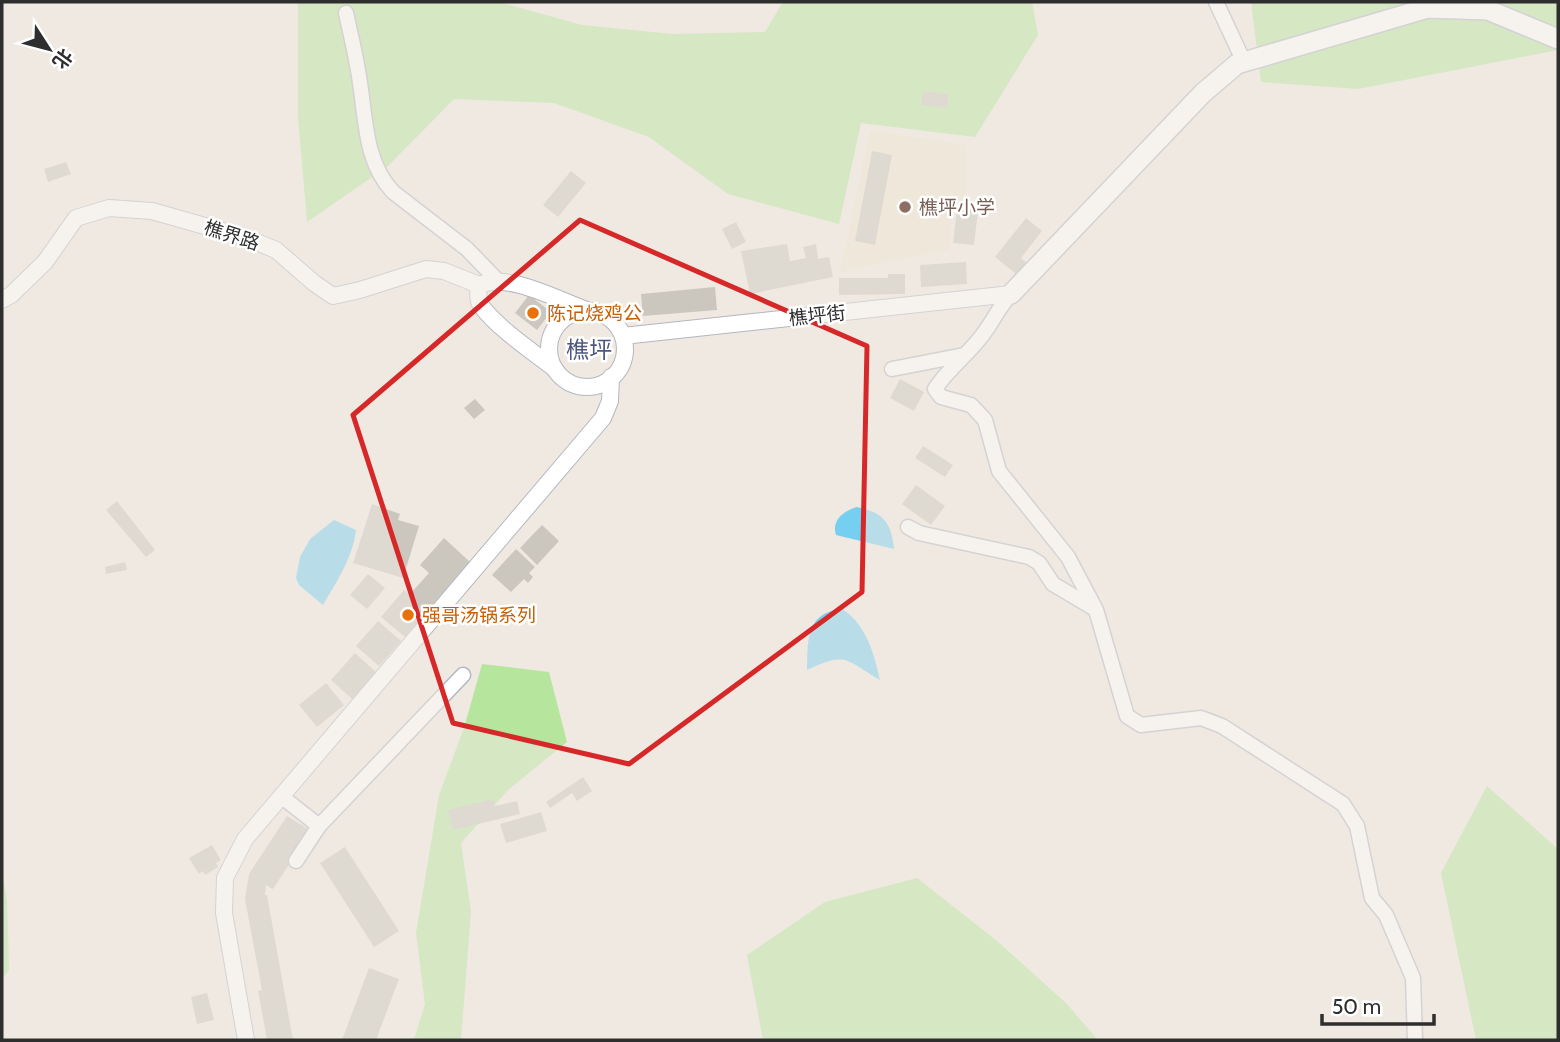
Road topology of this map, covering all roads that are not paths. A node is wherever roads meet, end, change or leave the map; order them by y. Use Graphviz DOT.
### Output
graph roads {
  1 [pos="1216,2"];
  2 [pos="346,13"];
  3 [pos="1558,39"];
  4 [pos="1244,62"];
  5 [pos="499,282"];
  6 [pos="479,285"];
  7 [pos="1011,294"];
  8 [pos="2,300"];
  9 [pos="588,311"];
  10 [pos="623,336"];
  11 [pos="964,355"];
  12 [pos="555,369"];
  13 [pos="892,369"];
  14 [pos="611,377"];
  15 [pos="908,527"];
  16 [pos="1096,610"];
  17 [pos="463,675"];
  18 [pos="281,796"];
  19 [pos="319,826"];
  20 [pos="296,861"];
  21 [pos="246,1040"];
  22 [pos="1415,1040"];
  1 -- 4 [label="street"];
  2 -- 5 [label="street"];
  3 -- 4 [label="main road"];
  4 -- 7 [label="main road"];
  5 -- 6 [label="street"];
  5 -- 9 [label="street"];
  6 -- 8 [label="street, 樵界路"];
  6 -- 12 [label="street"];
  7 -- 10 [label="street, 樵坪街"];
  7 -- 11 [label="street"];
  9 -- 10 [label="street"];
  9 -- 12 [label="street"];
  10 -- 14 [label="street"];
  11 -- 13 [label="street"];
  11 -- 16 [label="street"];
  12 -- 14 [label="street"];
  14 -- 18 [label="street"];
  15 -- 16 [label="street"];
  16 -- 22 [label="street"];
  17 -- 19 [label="street"];
  18 -- 19 [label="street"];
  18 -- 21 [label="street"];
  19 -- 20 [label="street"];
}
